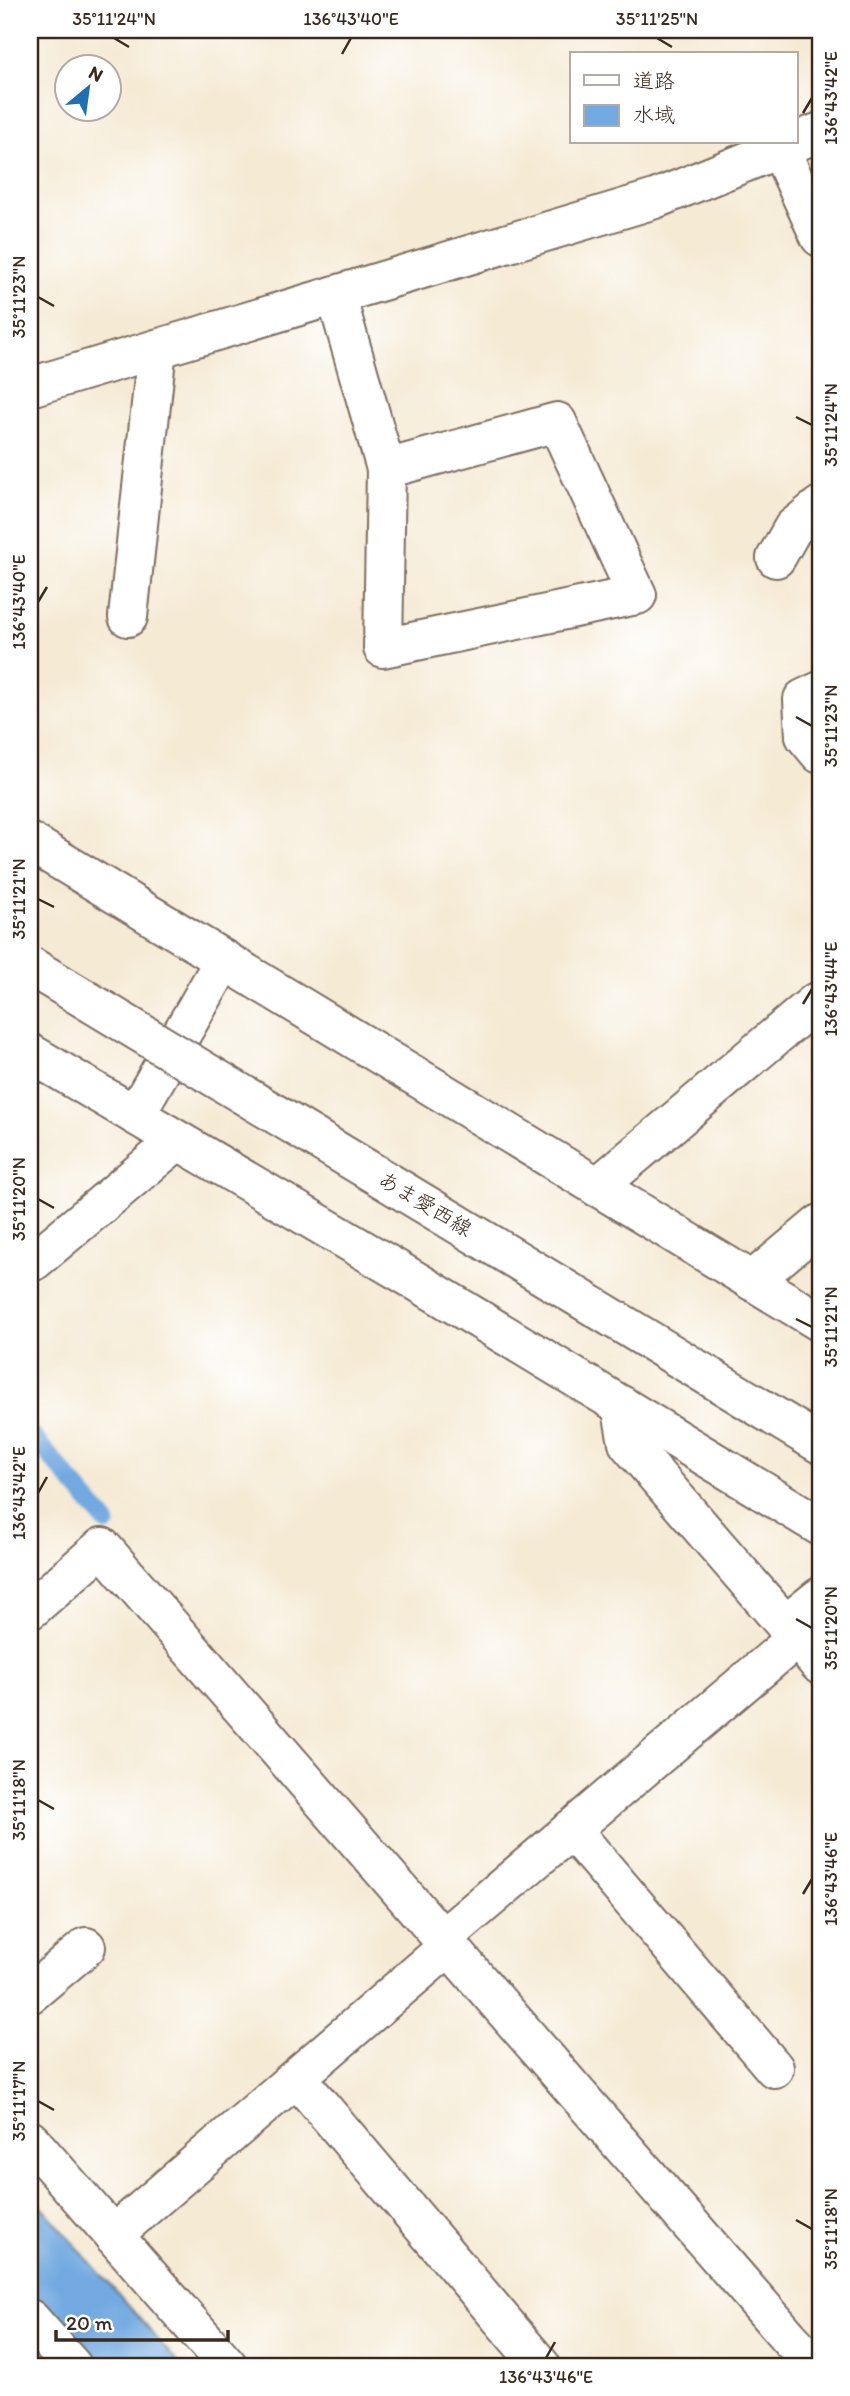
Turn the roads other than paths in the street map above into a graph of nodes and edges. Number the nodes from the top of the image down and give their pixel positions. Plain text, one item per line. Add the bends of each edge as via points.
1 (820, 132) edge
2 (798, 141) edge
3 (792, 144) edge
4 (780, 149) junction
5 (820, 237) edge
6 (336, 295) junction
7 (157, 349) junction
8 (30, 387) edge
9 (386, 469) junction
10 (820, 506) edge
11 (776, 558) dead end
12 (128, 617) dead end
13 (820, 691) edge
14 (820, 754) edge
15 (30, 842) edge
16 (224, 960) junction
17 (30, 966) edge
18 (816, 1002) dead end
19 (30, 1054) edge
20 (135, 1115) junction
21 (177, 1141) junction
22 (597, 1187) junction
23 (820, 1224) edge
24 (34, 1261) dead end
25 (752, 1281) junction
26 (820, 1322) edge
27 (621, 1405) junction
28 (820, 1444) edge
29 (820, 1526) edge
30 (820, 1597) edge
31 (30, 1610) edge
32 (801, 1642) edge
33 (571, 1829) junction
34 (445, 1942) junction
35 (86, 1947) dead end
36 (30, 1994) edge
37 (774, 2068) dead end
38 (296, 2078) junction
39 (30, 2140) edge
40 (113, 2235) junction
41 (30, 2319) edge
42 (72, 2366) edge
43 (228, 2366) edge
44 (541, 2366) edge
45 (817, 2366) edge

1 - 2 street
3 - 4 street
4 - 5 street
4 - 6 street via 654,200
6 - 7 street
6 - 9 street
7 - 8 street
7 - 12 street
9 - 9 street via 383,648 637,596 557,422
10 - 11 street via 793,528
13 - 14 street via 803,699 805,736
15 - 16 street
16 - 20 street
16 - 22 street
17 - 28 street, あま愛西線, bridge
18 - 22 street
19 - 20 street
20 - 21 street
21 - 24 street
21 - 27 street
22 - 25 street
23 - 25 street
25 - 26 street
27 - 29 street
27 - 32 street via 628,1443
30 - 32 street
31 - 34 street via 102,1547
32 - 33 street
33 - 34 street
33 - 37 street
34 - 38 street
34 - 45 street
35 - 36 street
38 - 40 street
38 - 44 street
39 - 40 street
40 - 43 street
41 - 42 street

